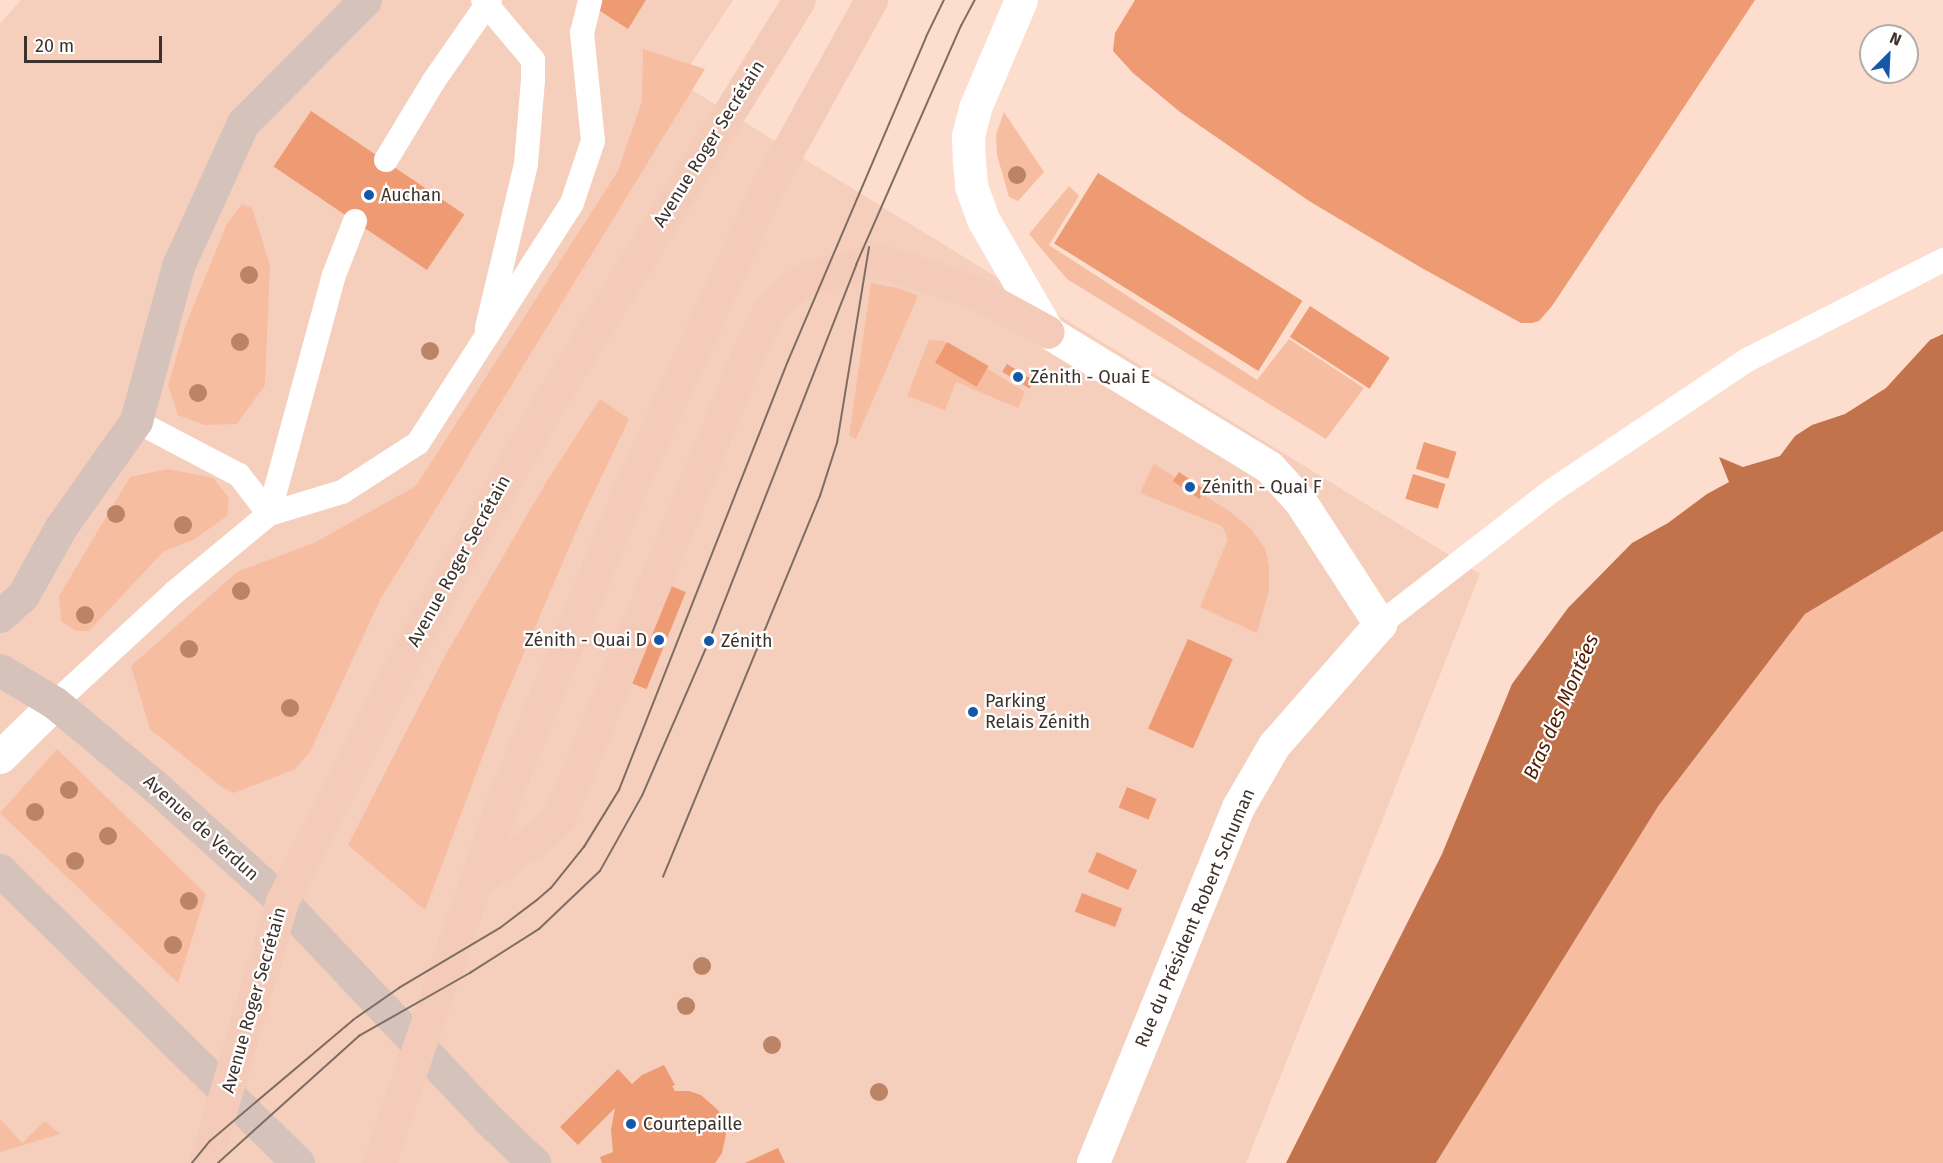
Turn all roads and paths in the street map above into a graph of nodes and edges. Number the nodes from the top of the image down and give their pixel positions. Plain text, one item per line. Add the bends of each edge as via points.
1 (365, 0) edge
2 (590, 0) edge
3 (799, 0) edge
4 (871, 0) edge
5 (1021, 0) edge
6 (487, 1) edge
7 (386, 160) dead end
8 (355, 221) dead end
9 (1943, 260) edge
10 (1048, 332) junction
11 (483, 345) junction
12 (136, 421) junction
13 (269, 514) junction
14 (0, 616) edge
15 (1380, 624) junction
16 (0, 670) edge
17 (55, 703) junction
18 (0, 757) edge
19 (0, 870) edge
20 (476, 881) junction
21 (282, 901) junction
22 (420, 1047) junction
23 (226, 1095) junction
24 (206, 1163) edge
25 (298, 1163) edge
26 (379, 1163) edge
27 (534, 1163) edge
28 (1093, 1163) edge

1 - 12 street via 243,123 178,266
2 - 11 lane via 582,33 593,141 572,203
3 - 21 main road, Avenue Roger Secrétain via 543,413 425,620
4 - 20 main road via 768,186 641,463 503,801
5 - 10 street via 975,108 968,137 971,186 984,221
6 - 7 lane
6 - 11 lane via 533,60 533,80 526,164
8 - 13 lane via 334,275
9 - 15 lane via 1747,360 1553,490
10 - 15 street via 1269,466 1300,501
10 - 20 main road via 974,291 889,263 867,262 806,279 786,292 771,308 753,342 559,818
11 - 13 lane via 418,443 342,492
12 - 13 lane via 239,475
12 - 14 street via 61,527 23,595
13 - 17 lane via 175,592
15 - 28 street, Rue du Président Robert Schuman via 1274,745 1238,807
16 - 17 street, Avenue de Verdun
17 - 18 street
17 - 21 street, Avenue de Verdun
19 - 23 street
20 - 22 main road
21 - 22 street, Avenue de Verdun
21 - 23 main road, Avenue Roger Secrétain
22 - 26 main road
22 - 27 street, Avenue de Verdun
23 - 24 main road, Avenue Roger Secrétain
23 - 25 street

